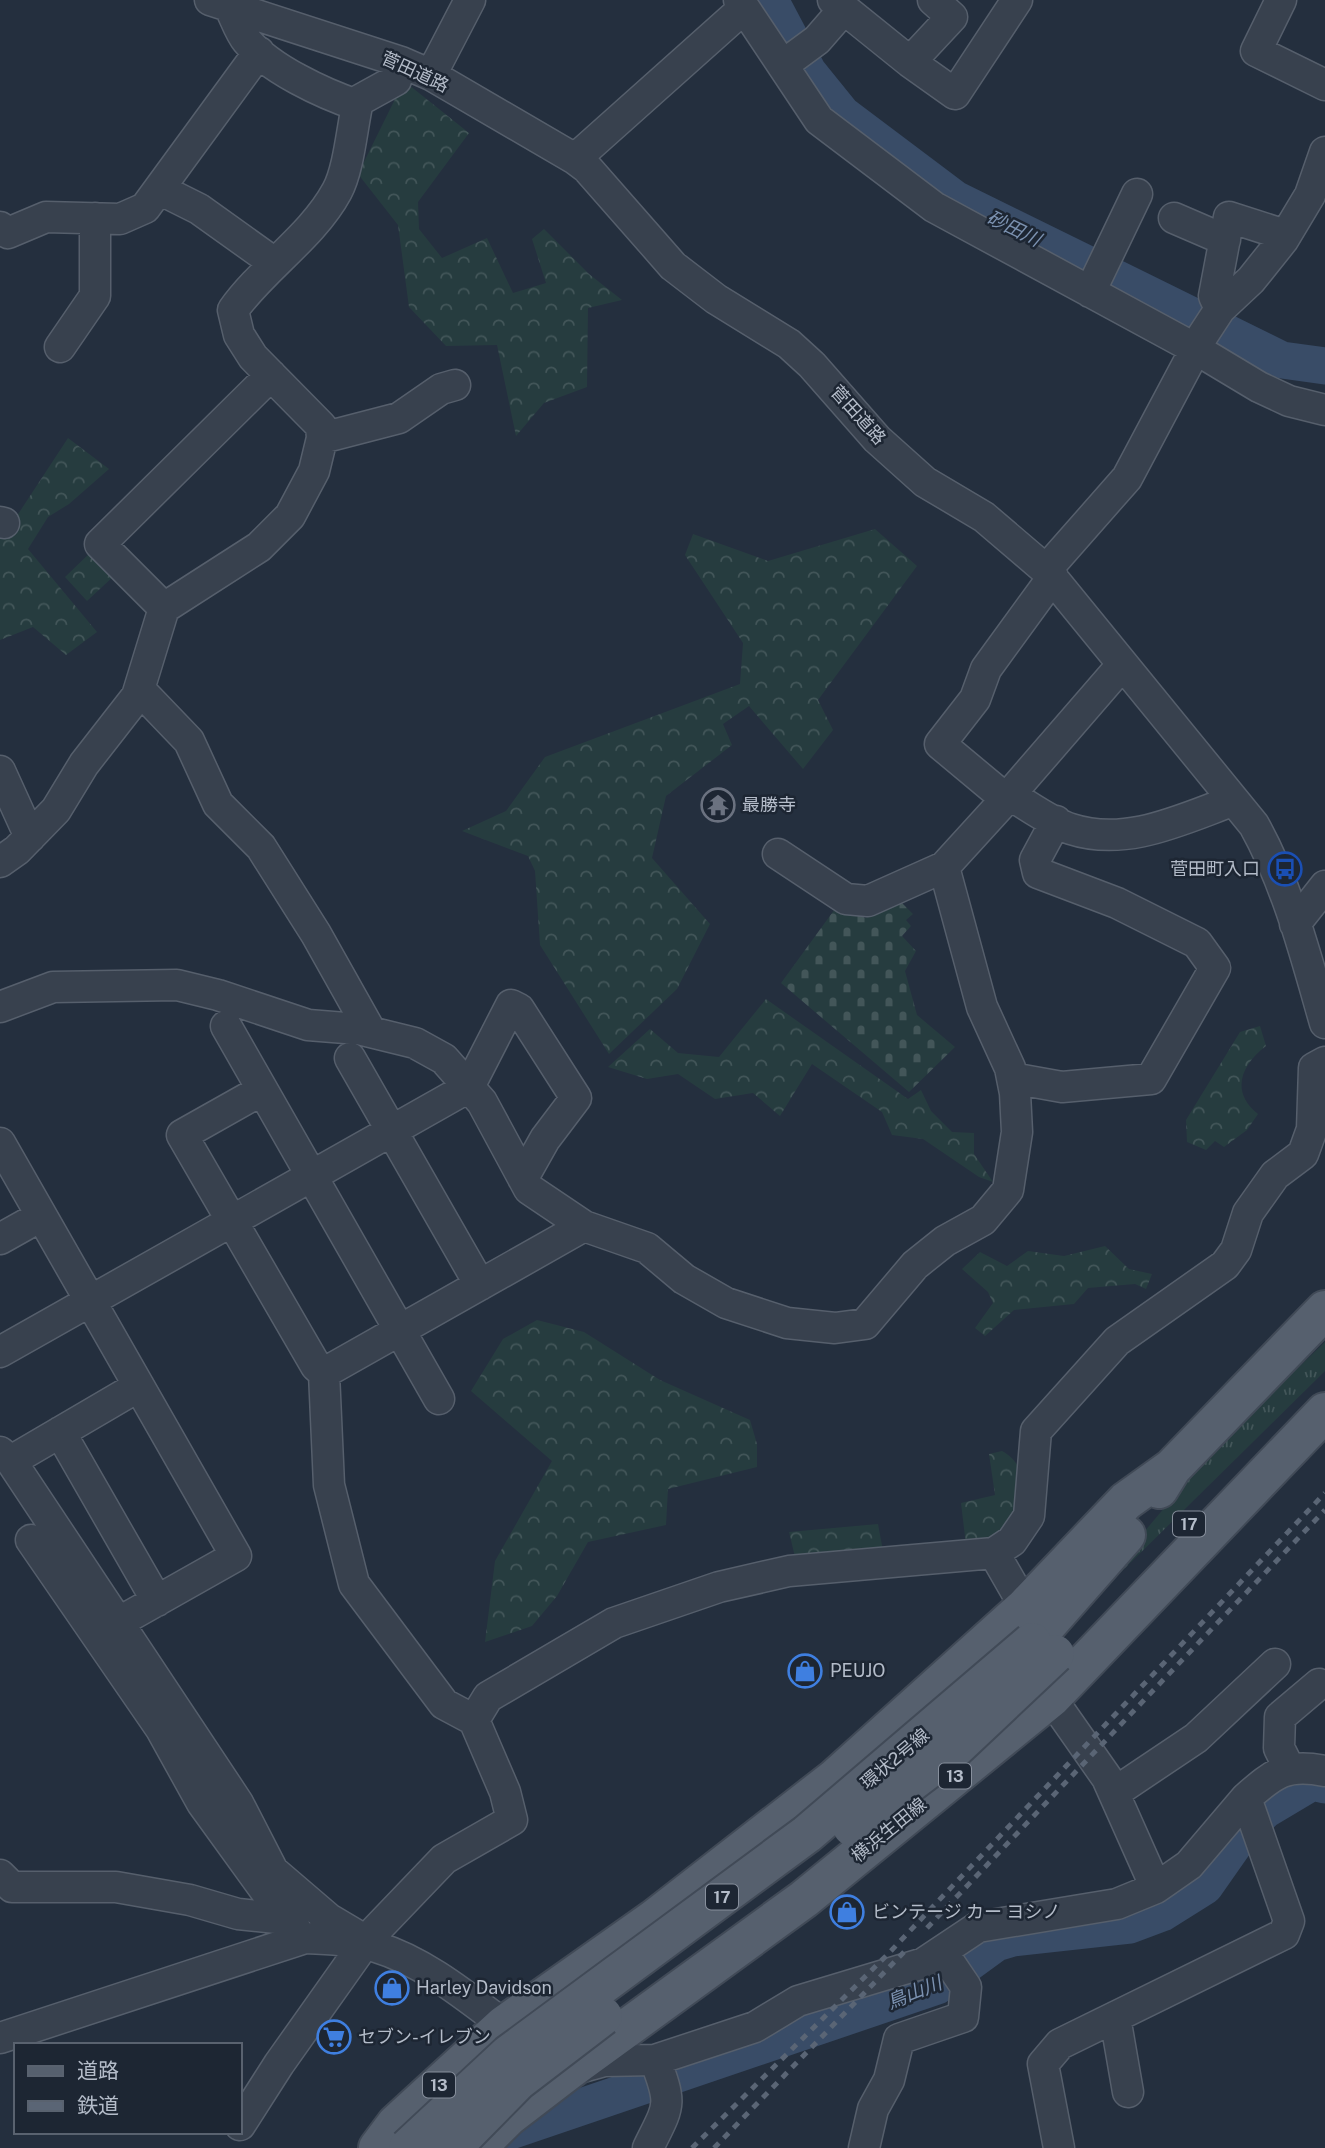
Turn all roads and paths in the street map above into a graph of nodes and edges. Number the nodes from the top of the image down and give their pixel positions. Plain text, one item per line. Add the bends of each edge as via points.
1 (470, 0) edge
2 (933, 0) edge
3 (1017, 0) edge
4 (1282, 0) edge
5 (219, 3) edge
6 (741, 4) edge
7 (839, 4) edge
8 (259, 52) junction
9 (795, 56) junction
10 (401, 62) junction
11 (910, 62) junction
12 (431, 75) junction
13 (1325, 86) edge
14 (358, 105) junction
15 (1325, 152) edge
16 (575, 159) junction
17 (159, 189) junction
18 (1137, 194) dead end
19 (95, 218) junction
20 (1174, 218) dead end
21 (0, 227) edge
22 (1285, 235) junction
23 (1225, 240) junction
24 (273, 262) junction
25 (1090, 292) junction
26 (1220, 309) junction
27 (1198, 342) junction
28 (60, 348) dead end
29 (271, 375) junction
30 (455, 385) dead end
31 (1325, 410) edge
32 (322, 438) junction
33 (1049, 573) junction
34 (164, 608) junction
35 (1122, 665) junction
36 (139, 690) junction
37 (0, 771) edge
38 (1008, 797) junction
39 (1232, 801) junction
40 (1056, 821) junction
41 (30, 836) junction
42 (778, 854) dead end
43 (0, 862) edge
44 (944, 867) junction
45 (1325, 886) edge
46 (1295, 925) junction
47 (0, 1007) edge
48 (1325, 1020) edge
49 (226, 1027) dead end
50 (371, 1032) junction
51 (350, 1058) dead end
52 (1325, 1062) edge
53 (1012, 1078) junction
54 (469, 1087) junction
55 (262, 1090) junction
56 (391, 1130) junction
57 (0, 1143) edge
58 (311, 1176) junction
59 (523, 1178) junction
60 (41, 1216) junction
61 (232, 1221) junction
62 (584, 1226) junction
63 (0, 1239) edge
64 (480, 1285) junction
65 (90, 1301) junction
66 (1325, 1310) edge
67 (400, 1330) junction
68 (0, 1352) edge
69 (324, 1373) junction
70 (139, 1386) junction
71 (1325, 1397) edge
72 (439, 1399) dead end
73 (1325, 1412) edge
74 (60, 1432) junction
75 (5, 1456) edge
76 (31, 1540) dead end
77 (994, 1553) junction
78 (157, 1601) junction
79 (119, 1622) junction
80 (1037, 1634) junction
81 (1275, 1664) dead end
82 (1319, 1684) dead end
83 (1051, 1698) junction
84 (474, 1720) junction
85 (1289, 1768) junction
86 (1325, 1771) edge
87 (1114, 1793) junction
88 (1253, 1816) junction
89 (0, 1875) edge
90 (1156, 1888) junction
91 (296, 1928) junction
92 (371, 1945) junction
93 (943, 1953) junction
94 (1115, 2017) junction
95 (504, 2025) junction
96 (0, 2038) edge
97 (655, 2060) junction
98 (568, 2071) junction
99 (1128, 2092) dead end
100 (242, 2122) edge
101 (378, 2148) edge
102 (408, 2148) edge
103 (452, 2148) edge
104 (477, 2148) edge
105 (648, 2148) edge
106 (864, 2148) edge
107 (1059, 2148) edge

1 - 12 street
2 - 11 street via 952,18
3 - 11 street via 955,94
4 - 13 street via 1256,51
5 - 8 street
5 - 10 street, 菅田道路
6 - 9 street
6 - 16 street
7 - 9 street
7 - 11 street
8 - 14 street via 328,95
8 - 17 street
9 - 25 street via 819,120 933,207
10 - 12 street, 菅田道路
10 - 14 street via 396,80
12 - 16 street, 菅田道路
14 - 24 street via 338,188 323,214
15 - 22 street via 1310,195
16 - 33 street, 菅田道路 via 673,267 789,344 877,439 925,482 984,517
17 - 19 street via 145,208 120,219
17 - 24 street via 199,209
18 - 25 street
19 - 21 street via 46,217 8,233
19 - 28 street via 95,296
20 - 23 street
22 - 23 street via 1229,217
22 - 26 street via 1251,280
23 - 26 street via 1214,296
24 - 29 street via 233,310 239,335
25 - 27 street
26 - 27 street
27 - 31 street via 1259,387
27 - 33 street via 1127,478
29 - 32 street via 321,426
29 - 34 street via 100,544
30 - 32 street via 441,389 399,418
32 - 34 street via 314,471 290,516 259,547
33 - 35 street, 菅田道路
33 - 38 street via 986,669 975,699 940,744
34 - 36 street
35 - 38 street
35 - 39 street, 菅田道路
36 - 41 street via 56,810
36 - 50 street via 189,741 218,804 261,847
37 - 41 street
38 - 40 street
38 - 44 street
39 - 40 street via 1140,834 1101,834 1070,829
39 - 46 street, 菅田道路 via 1254,825 1268,850
40 - 53 street via 1035,860 1038,873 1118,903 1197,943 1215,968 1151,1079 1062,1087
41 - 43 street
42 - 44 street via 846,899 867,901
44 - 53 street via 982,1007
45 - 46 street
46 - 48 street, 菅田道路
47 - 50 street via 53,987 177,985 308,1025
49 - 55 street
50 - 54 street via 415,1043 444,1059
51 - 56 street
52 - 77 street via 1314,1068 1312,1129 1303,1154 1275,1175 1248,1213 1236,1250 1225,1265 1118,1341 1036,1431 1029,1516 1012,1541
53 - 62 street via 1017,1132 1008,1190 983,1220 915,1265 865,1324 835,1328 788,1322 726,1303 684,1279 647,1248
54 - 56 street
54 - 59 street via 482,1102
54 - 59 street via 511,1005 519,1009 576,1098
55 - 58 street
55 - 61 street via 183,1135
56 - 58 street
56 - 64 street
57 - 60 street
58 - 61 street
58 - 67 street
59 - 62 street via 529,1189
60 - 63 street
60 - 65 street
61 - 65 street
61 - 69 street
62 - 64 street
64 - 67 street
65 - 68 street
65 - 70 street
66 - 80 main road, 環状2号線 / 17 via 1172,1468 1139,1519
67 - 69 street
67 - 72 street
69 - 84 street via 329,1485 354,1584 444,1704
70 - 74 street
70 - 78 street via 236,1556
71 - 80 main road, 環状2号線 / 17
73 - 83 main road, 横浜生田線 / 13
74 - 75 street
74 - 78 street
75 - 79 street
76 - 91 street via 161,1730 202,1803
77 - 80 street
77 - 84 street via 789,1571 719,1587 614,1623 488,1697
78 - 79 street
79 - 92 street via 238,1803 274,1871 329,1919
80 - 95 main road, 13
80 - 102 main road, 環状2号線 / 17, bridge via 807,1833 509,2054
80 - 103 main road, 環状2号線 / 17, bridge via 951,1752 518,2081
81 - 87 street via 1196,1738
82 - 85 street via 1280,1717 1279,1748
83 - 87 street
83 - 98 main road, 横浜生田線 / 13 via 804,1899
84 - 92 street via 513,1820 444,1859 375,1931
85 - 86 street
85 - 88 street via 1266,1780
87 - 90 street
88 - 90 street
88 - 94 street via 1289,1921 1284,1934
89 - 91 street via 12,1887 116,1887 190,1900
90 - 93 street via 1118,1904 978,1927
91 - 92 street
91 - 96 street
92 - 95 street via 433,1975
92 - 100 street via 279,2064
93 - 97 street via 903,1972 798,2001 755,2027
93 - 106 street via 966,1987 963,2017 899,2039
94 - 99 street
94 - 107 street via 1060,2044 1043,2064
95 - 98 street
95 - 101 main road, 13 via 396,2124
97 - 98 street via 604,2061
97 - 105 street via 668,2107
98 - 104 main road, 横浜生田線 / 13 via 508,2117

